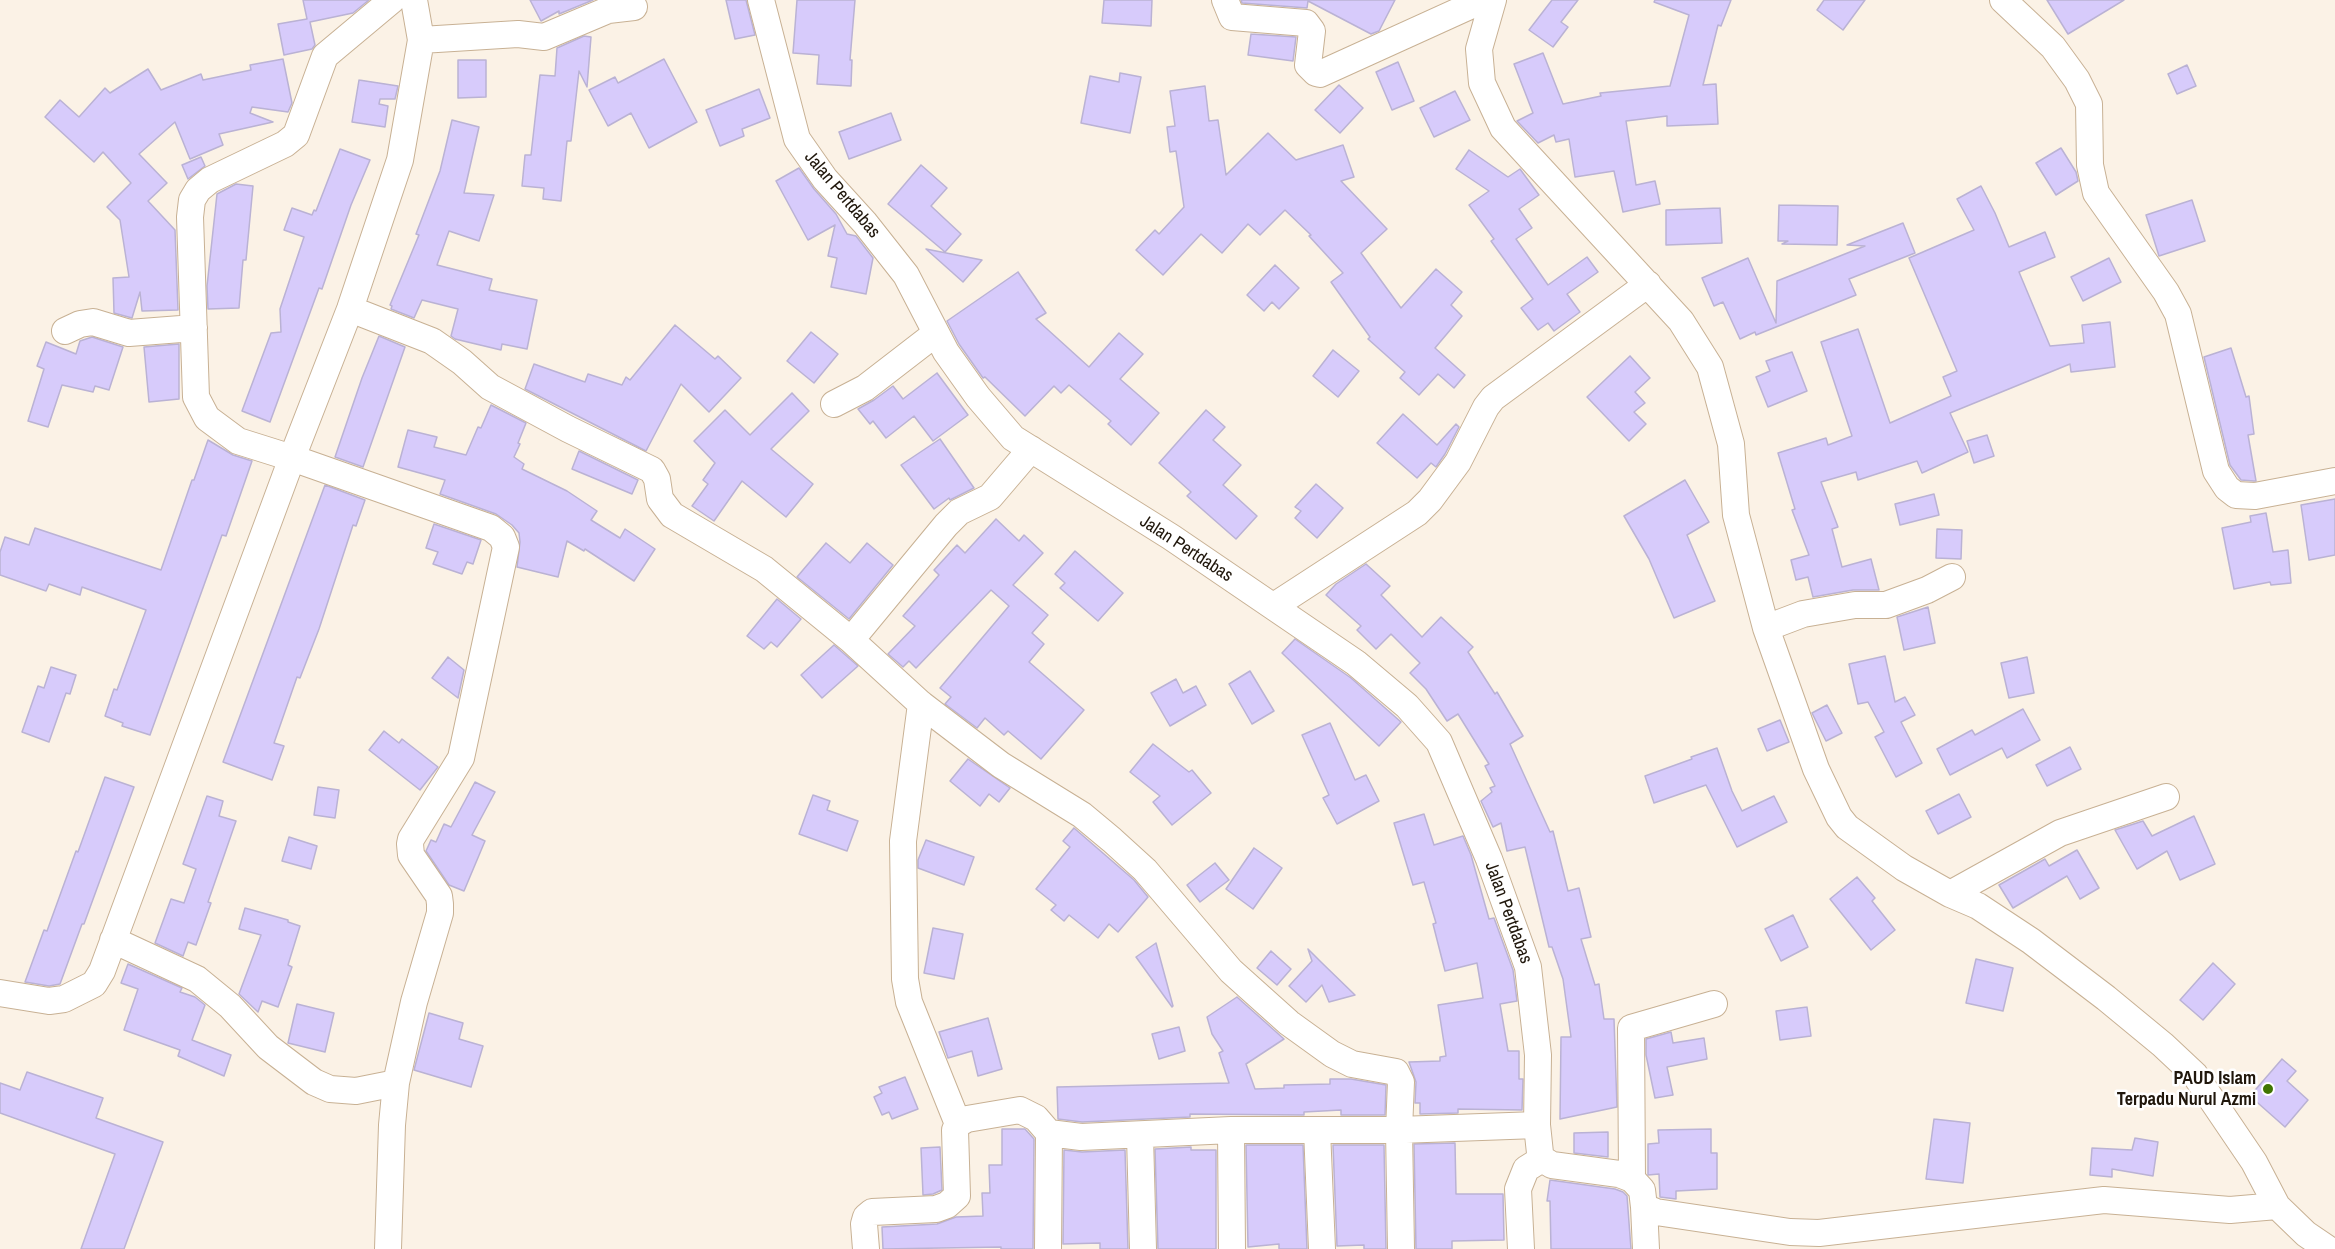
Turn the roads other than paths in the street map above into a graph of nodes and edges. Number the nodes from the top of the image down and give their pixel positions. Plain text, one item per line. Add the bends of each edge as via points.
1 (392, 0) edge
2 (414, 0) edge
3 (761, 0) edge
4 (1225, 0) edge
5 (1483, 0) edge
6 (1493, 0) edge
7 (2003, 0) edge
8 (634, 7) dead end
9 (421, 40) junction
10 (1648, 284) junction
11 (350, 309) junction
12 (194, 328) junction
13 (65, 332) dead end
14 (935, 334) junction
15 (834, 404) dead end
16 (1031, 449) junction
17 (292, 458) junction
18 (2335, 481) edge
19 (1952, 577) dead end
20 (1274, 606) junction
21 (1766, 628) junction
22 (851, 640) junction
23 (921, 704) junction
24 (2166, 797) dead end
25 (1950, 894) junction
26 (113, 940) junction
27 (0, 993) edge
28 (1714, 1004) dead end
29 (396, 1083) junction
30 (958, 1124) junction
31 (1537, 1125) junction
32 (1232, 1130) junction
33 (1317, 1130) junction
34 (1399, 1130) junction
35 (1049, 1132) junction
36 (1140, 1136) junction
37 (1542, 1159) junction
38 (1632, 1179) junction
39 (2277, 1206) junction
40 (1644, 1207) junction
41 (388, 1249) edge
42 (866, 1249) edge
43 (1048, 1249) edge
44 (1143, 1249) edge
45 (1232, 1249) edge
46 (1322, 1249) edge
47 (1401, 1249) edge
48 (1521, 1249) edge
49 (1646, 1249) edge
50 (2328, 1249) edge

1 - 12 street via 325,56 291,140 210,180 198,190 190,217
2 - 9 street
3 - 14 street, Jalan Pertdabas via 796,139 906,275
4 - 5 street via 1232,17 1306,22 1312,31 1308,65 1320,74
6 - 10 street via 1479,49 1482,83 1503,128
7 - 18 street via 2053,46 2089,104 2090,165 2096,193 2178,314 2216,471 2227,488 2236,495 2255,496
8 - 9 street via 608,10 544,37 518,34
9 - 11 street via 400,160
10 - 20 street via 1493,398 1458,462 1417,513
10 - 21 street via 1681,321 1710,367 1731,444 1736,515
11 - 17 street
11 - 22 street via 432,341 490,387 652,470 660,499 672,515 764,569
12 - 13 street via 129,333 93,322
12 - 17 street via 196,397 207,418 238,441
14 - 15 street via 865,388
14 - 16 street, Jalan Pertdabas via 978,397 1013,438
16 - 20 street, Jalan Pertdabas
16 - 22 street via 990,497 959,512 946,525
17 - 26 street
17 - 29 street via 491,528 502,537 506,547 461,758 410,844 411,855 439,896 440,913
19 - 21 street via 1886,605 1855,605 1803,614
20 - 31 street, Jalan Pertdabas via 1356,663 1407,706 1438,742 1489,859 1528,967 1538,1055
21 - 25 street via 1816,769 1839,817 1904,868
22 - 23 street
23 - 30 street via 903,841 905,980 909,1002
23 - 34 street via 1001,765 1082,814 1112,840 1145,870 1231,971 1289,1023 1352,1064 1396,1072 1401,1082
24 - 25 street via 2060,833
25 - 39 street via 1978,906 2031,941 2106,998 2195,1075 2254,1162
26 - 27 street via 102,971 94,984 81,992 49,1001
26 - 29 street via 197,979 230,1006 268,1047 314,1082 330,1089 356,1091
28 - 38 street via 1631,1028
29 - 41 street
30 - 35 street via 1020,1110 1036,1118
30 - 42 street via 957,1196 936,1209 872,1212 864,1224
31 - 34 street
31 - 37 street, Jalan Pertdabas
32 - 33 street
32 - 36 street
32 - 45 street
33 - 34 street
33 - 46 street
34 - 47 street
35 - 36 street via 1081,1137
35 - 43 street
36 - 44 street
37 - 38 street via 1552,1165
37 - 48 street via 1526,1168 1518,1189
38 - 40 street via 1642,1190
39 - 40 street via 2230,1210 2104,1200 1819,1233 1790,1232
39 - 50 street
40 - 49 street

